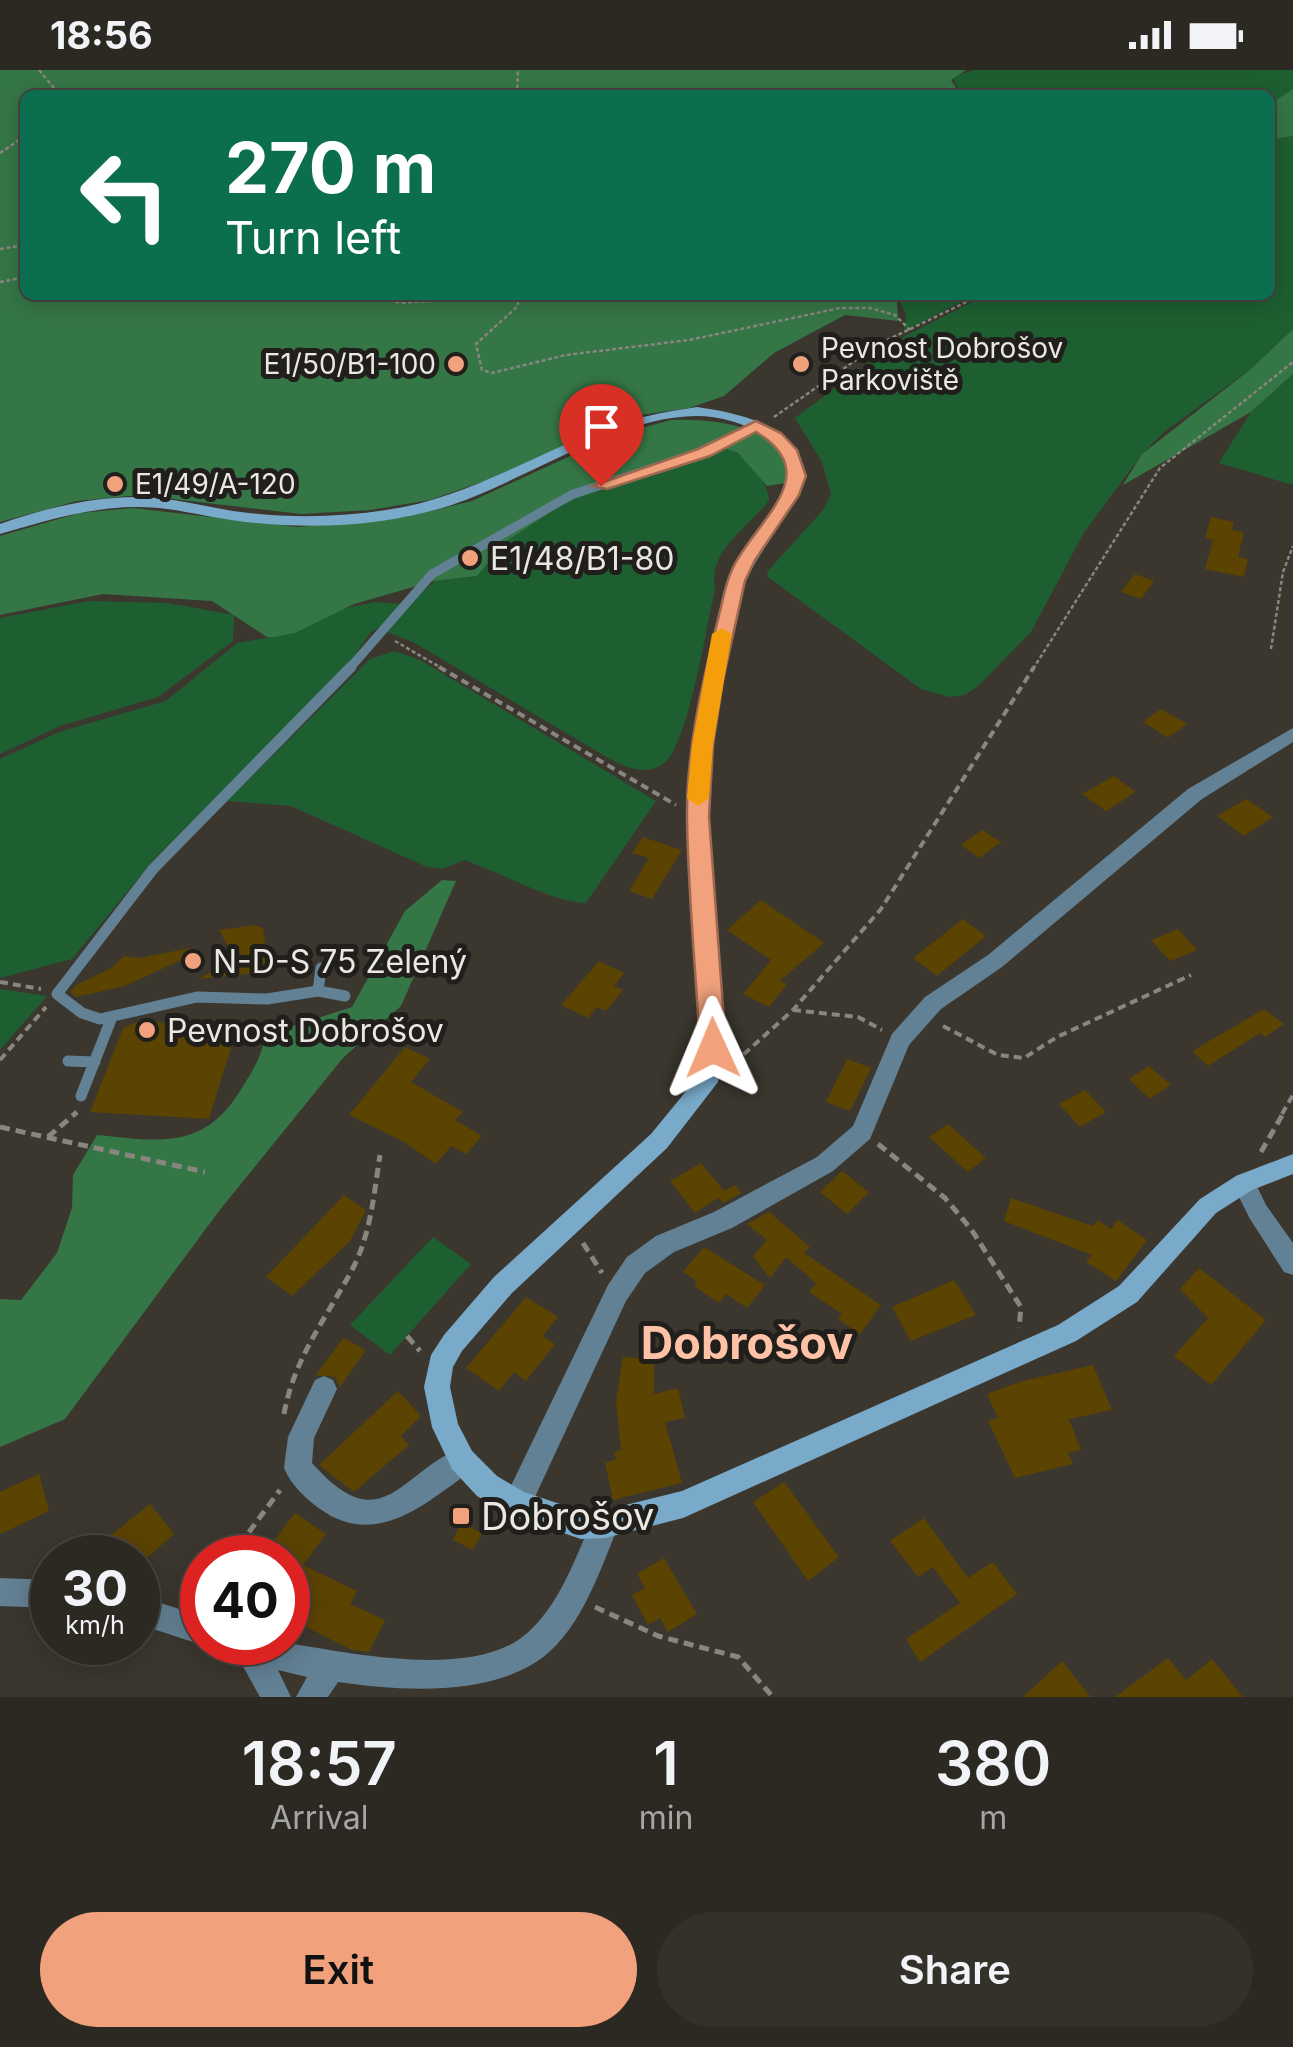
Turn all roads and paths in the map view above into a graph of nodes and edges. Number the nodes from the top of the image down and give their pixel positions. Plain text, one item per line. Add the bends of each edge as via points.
1 (39, 70) edge
2 (56, 90) edge
3 (395, 300) edge
4 (468, 300) edge
5 (507, 300) edge
6 (971, 300) edge
7 (910, 330) junction
8 (1293, 362) edge
9 (756, 426) junction
10 (0, 529) edge
11 (1293, 546) edge
12 (381, 636) junction
13 (1271, 649) dead end
14 (1293, 734) edge
15 (698, 816) junction
16 (321, 968) dead end
17 (1191, 975) dead end
18 (0, 982) edge
19 (318, 992) junction
20 (57, 994) junction
21 (345, 996) dead end
22 (792, 1010) junction
23 (920, 1016) junction
24 (112, 1018) junction
25 (900, 1040) junction
26 (0, 1060) edge
27 (68, 1061) dead end
28 (94, 1062) junction
29 (706, 1082) junction
30 (1293, 1095) edge
31 (81, 1096) joint
32 (0, 1127) edge
33 (862, 1132) junction
34 (48, 1137) junction
35 (380, 1155) dead end
36 (1293, 1164) edge
37 (205, 1172) dead end
38 (1244, 1182) junction
39 (578, 1215) junction
40 (1293, 1264) edge
41 (616, 1293) junction
42 (1019, 1354) junction
43 (324, 1388) dead end
44 (284, 1426) dead end
45 (462, 1460) junction
46 (298, 1468) junction
47 (517, 1504) junction
48 (604, 1524) junction
49 (247, 1535) edge
50 (0, 1592) edge
51 (30, 1593) edge
52 (572, 1594) junction
53 (310, 1663) edge
54 (255, 1665) edge
55 (330, 1668) junction
56 (276, 1697) edge
57 (311, 1697) edge
58 (774, 1697) edge

1 - 2 path
3 - 4 path
5 - 7 path via 518,306 476,344 482,370 492,373 828,308 882,312
6 - 7 path
7 - 9 path
8 - 22 path via 1160,468 880,909
9 - 10 street via 709,414 652,417 466,496 372,516 270,519 136,502 78,506
9 - 12 lane via 704,452 573,494 512,526 432,574
9 - 15 street via 792,454 798,476 746,560 730,601 703,745
11 - 13 path
12 - 15 path
12 - 20 lane via 153,868
14 - 23 street via 1195,794
15 - 29 street via 714,1028
16 - 19 lane
17 - 23 path via 1024,1058 998,1055
18 - 20 path
19 - 21 lane
19 - 24 lane via 197,997
20 - 24 lane via 82,1014
20 - 26 path
22 - 25 path via 858,1016
22 - 29 path via 752,1051
23 - 25 street
24 - 28 lane
25 - 33 street
27 - 28 lane
28 - 31 lane
29 - 39 street via 659,1141
30 - 38 path
31 - 34 path via 74,1118
32 - 34 path
33 - 41 street via 825,1164 665,1244 636,1265
33 - 42 path via 945,1198 972,1230 1021,1306
34 - 37 path
35 - 44 path via 366,1237 303,1354
36 - 38 street
38 - 40 street
38 - 42 street via 1208,1206 1128,1294
39 - 41 path via 582,1242
39 - 45 street via 473,1316 440,1364 439,1406
41 - 47 street
42 - 48 street via 682,1504
43 - 46 street via 301,1437
45 - 46 street via 396,1509 377,1515 335,1504
45 - 47 street
46 - 49 path
47 - 48 street via 580,1525
48 - 52 street
50 - 51 street
52 - 55 street via 531,1650 503,1666 388,1673
52 - 58 path via 627,1625 738,1657
53 - 55 street
54 - 56 street
55 - 57 street

